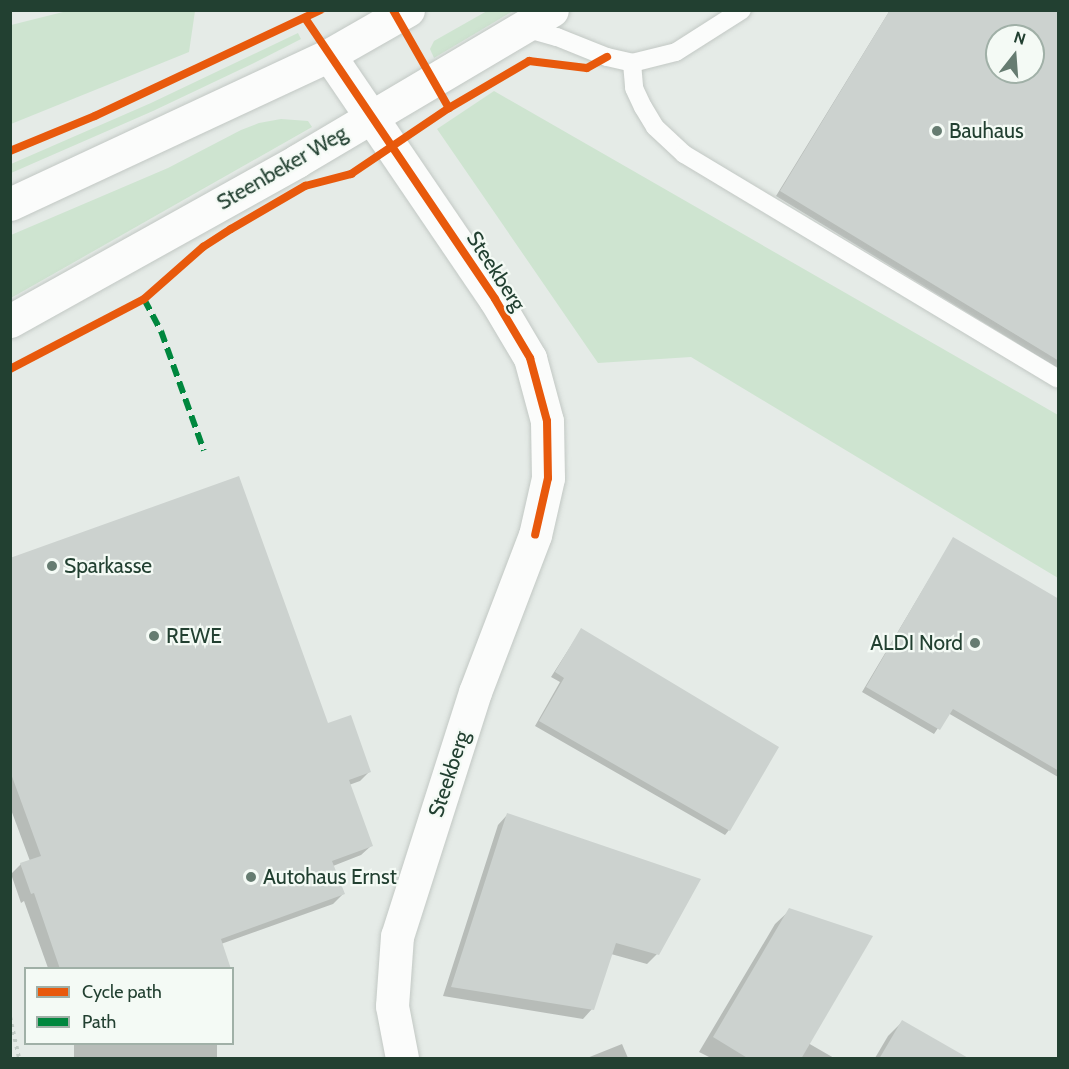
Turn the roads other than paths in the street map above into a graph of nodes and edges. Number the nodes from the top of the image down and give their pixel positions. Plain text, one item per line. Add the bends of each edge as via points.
1 (408, 10) edge
2 (552, 10) edge
3 (742, 10) edge
4 (525, 28) junction
5 (329, 55) junction
6 (632, 63) junction
7 (370, 117) junction
8 (10, 204) edge
9 (10, 321) edge
10 (1059, 379) edge
11 (402, 1059) edge

1 - 5 main road
2 - 4 main road, Steenbeker Weg
3 - 6 lane via 676,52
4 - 6 lane
4 - 7 main road, Steenbeker Weg
5 - 7 main road, Steekberg
5 - 8 main road
6 - 10 lane via 634,88 643,107 655,127 684,154
7 - 9 main road, Steenbeker Weg
7 - 11 main road, Steekberg via 495,299 530,358 547,421 548,478 535,535 475,692 397,936 392,1006

